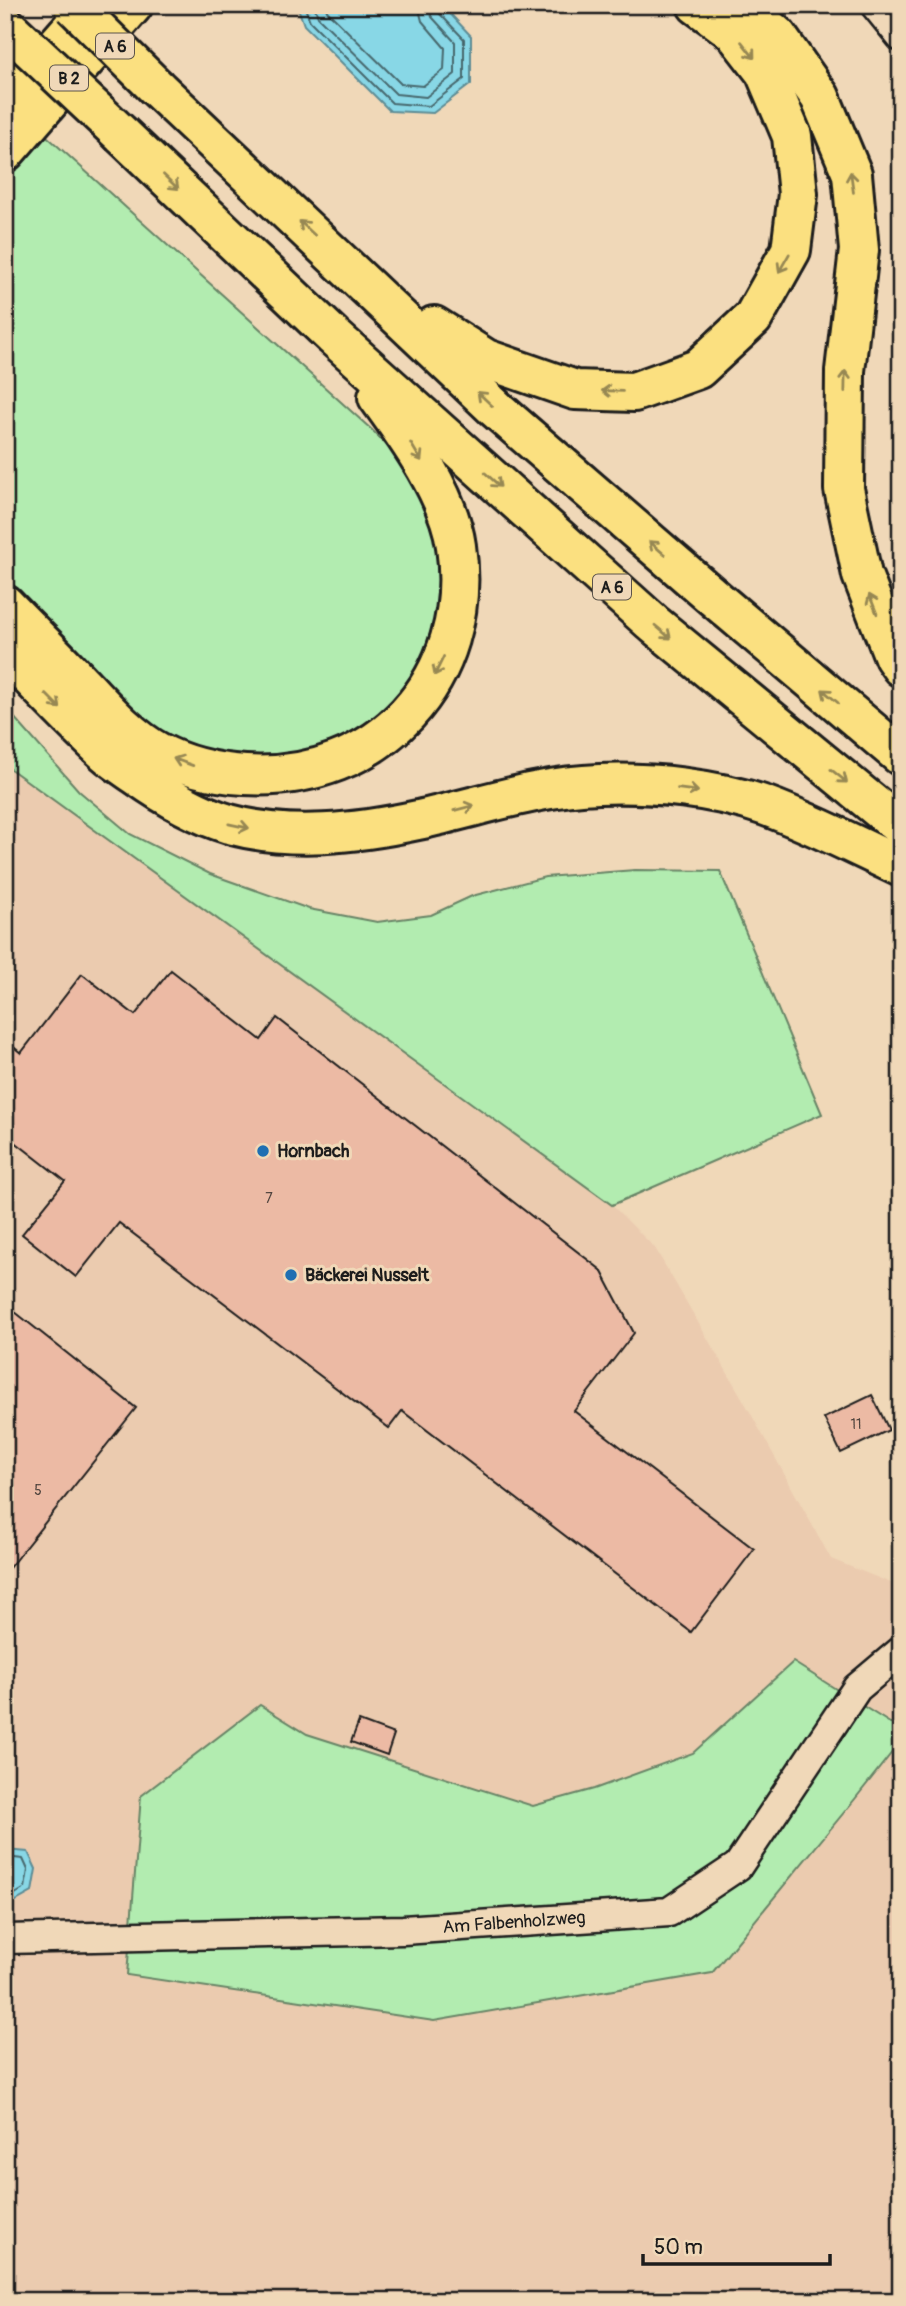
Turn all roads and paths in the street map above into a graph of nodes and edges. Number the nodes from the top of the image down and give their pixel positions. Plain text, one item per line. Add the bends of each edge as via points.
1 (73, 5) edge
2 (92, 5) edge
3 (133, 5) edge
4 (697, 5) edge
5 (742, 5) edge
6 (875, 5) edge
7 (5, 25) edge
8 (901, 37) edge
9 (5, 104) edge
10 (5, 152) edge
11 (356, 275) junction
12 (333, 336) junction
13 (5, 605) edge
14 (5, 652) edge
15 (901, 667) edge
16 (901, 755) edge
17 (901, 827) edge
18 (901, 867) edge
19 (901, 1651) edge
20 (5, 1939) edge

11 -> 1 main road, A 6, bridge
2 - 9 main road, B 2
3 - 10 main road, B 2
4 -> 11 main road via 734,32 765,72 792,136 798,194 791,250 753,318 698,369 634,392 575,390 485,359
15 -> 5 main road via 862,575 844,489 845,371 859,250 852,174 820,97 777,36
6 - 8 street
7 -> 12 main road, A 6, bridge
16 -> 11 main road, A 6 via 496,409
12 -> 13 main road via 415,450 441,498 456,544 460,595 452,639 411,712 384,737 346,758 304,772 228,774 186,764 133,735
12 -> 17 main road, A 6 via 655,625
14 -> 18 main road via 108,755 178,802 228,824 269,832 362,830 548,788 647,785 724,794 765,806
19 - 20 street, Am Falbenholzweg via 857,1688 738,1866 669,1912 403,1930

